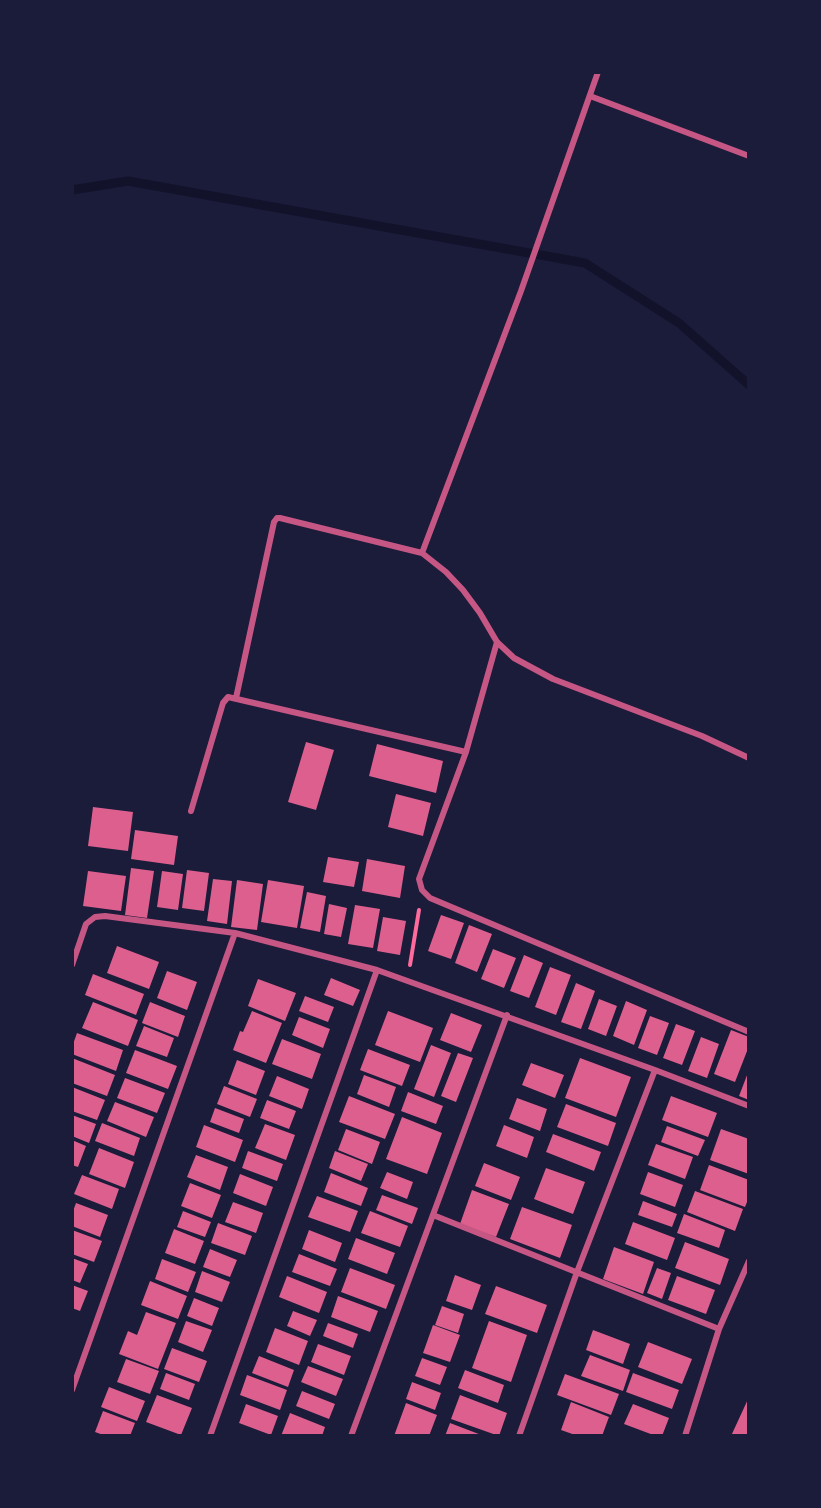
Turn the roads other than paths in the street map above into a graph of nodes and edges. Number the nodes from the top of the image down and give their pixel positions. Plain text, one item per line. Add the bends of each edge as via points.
1 (598, 72) edge
2 (590, 96) junction
3 (749, 156) edge
4 (422, 553) junction
5 (496, 642) junction
6 (236, 698) junction
7 (466, 752) junction
8 (749, 758) edge
9 (191, 811) dead end
10 (236, 933) junction
11 (72, 965) edge
12 (377, 970) junction
13 (507, 1015) junction
14 (749, 1032) edge
15 (655, 1070) junction
16 (749, 1106) edge
17 (433, 1215) junction
18 (749, 1261) edge
19 (577, 1272) junction
20 (718, 1329) junction
21 (72, 1390) edge
22 (210, 1436) edge
23 (351, 1436) edge
24 (519, 1436) edge
25 (685, 1436) edge

1 - 2 street
2 - 3 street
2 - 4 street
4 - 5 street via 463,590
4 - 6 street via 277,518
5 - 7 street
5 - 8 street via 532,670
6 - 7 street
6 - 9 street via 228,697 223,703
7 - 14 street via 419,879 430,898
10 - 11 street via 105,915 86,924
10 - 12 street
10 - 21 street
12 - 13 street
12 - 22 street
13 - 15 street
13 - 17 street
15 - 16 street
15 - 19 street
17 - 19 street
17 - 23 street
18 - 20 street
19 - 20 street
19 - 24 street
20 - 25 street

